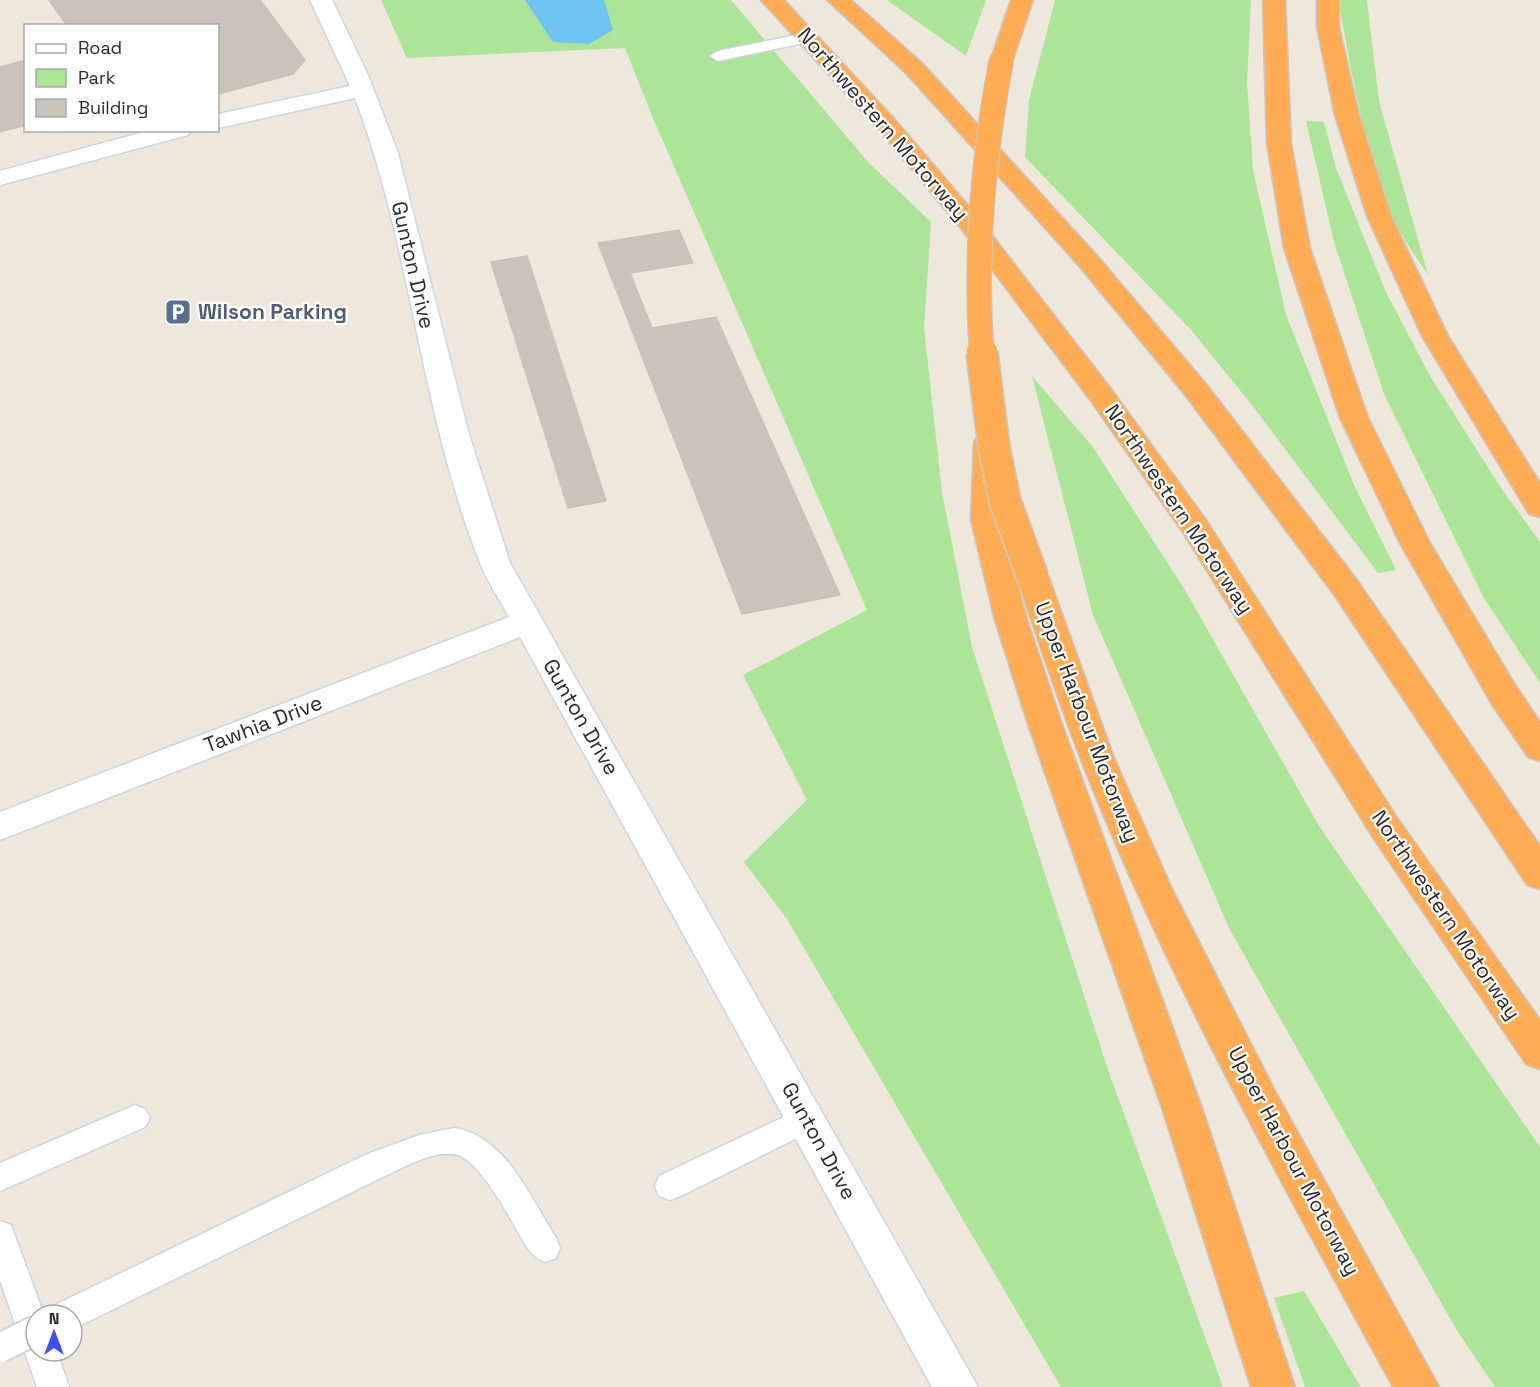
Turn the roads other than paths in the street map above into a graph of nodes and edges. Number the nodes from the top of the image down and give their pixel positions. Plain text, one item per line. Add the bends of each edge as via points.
1 (321, 0) edge
2 (772, 0) edge
3 (837, 0) edge
4 (1022, 0) edge
5 (1274, 0) edge
6 (1328, 0) edge
7 (807, 38) junction
8 (718, 56) dead end
9 (362, 90) junction
10 (219, 121) edge
11 (172, 132) edge
12 (0, 178) edge
13 (1540, 507) edge
14 (1017, 578) junction
15 (527, 622) junction
16 (1540, 748) edge
17 (0, 826) edge
18 (1540, 875) edge
19 (1540, 1053) edge
20 (135, 1118) dead end
21 (807, 1119) junction
22 (0, 1177) edge
23 (670, 1186) dead end
24 (0, 1235) edge
25 (545, 1248) dead end
26 (24, 1304) edge
27 (84, 1307) edge
28 (24, 1336) edge
29 (0, 1348) edge
30 (45, 1363) edge
31 (53, 1387) edge
32 (956, 1387) edge
33 (1273, 1387) edge
34 (1417, 1387) edge

1 - 9 street, Gunton Drive
2 - 7 highway, Northwestern Motorway
3 - 18 highway via 914,68 1090,262 1196,390 1346,588
4 - 14 highway, bridge via 1001,62 989,124 980,227 988,407 986,520
5 - 16 highway via 1279,143 1297,248 1354,418 1415,543 1505,697
6 - 13 highway via 1329,27 1347,115 1379,216 1435,336
7 - 8 lane
7 - 19 highway, Northwestern Motorway via 969,222 1101,395 1195,527 1386,829
9 - 10 street
9 - 15 street, Gunton Drive via 401,206 451,431 495,563
11 - 12 street
14 - 33 highway via 1045,723 1183,1111
14 - 34 highway, Upper Harbour Motorway via 1172,928 1269,1120
15 - 17 street, Tawhia Drive
15 - 21 street, Gunton Drive
20 - 22 lane
21 - 23 lane
21 - 32 street, Gunton Drive
24 - 26 lane
25 - 27 lane via 482,1153 463,1142 422,1145
28 - 29 lane, bridge
30 - 31 lane

